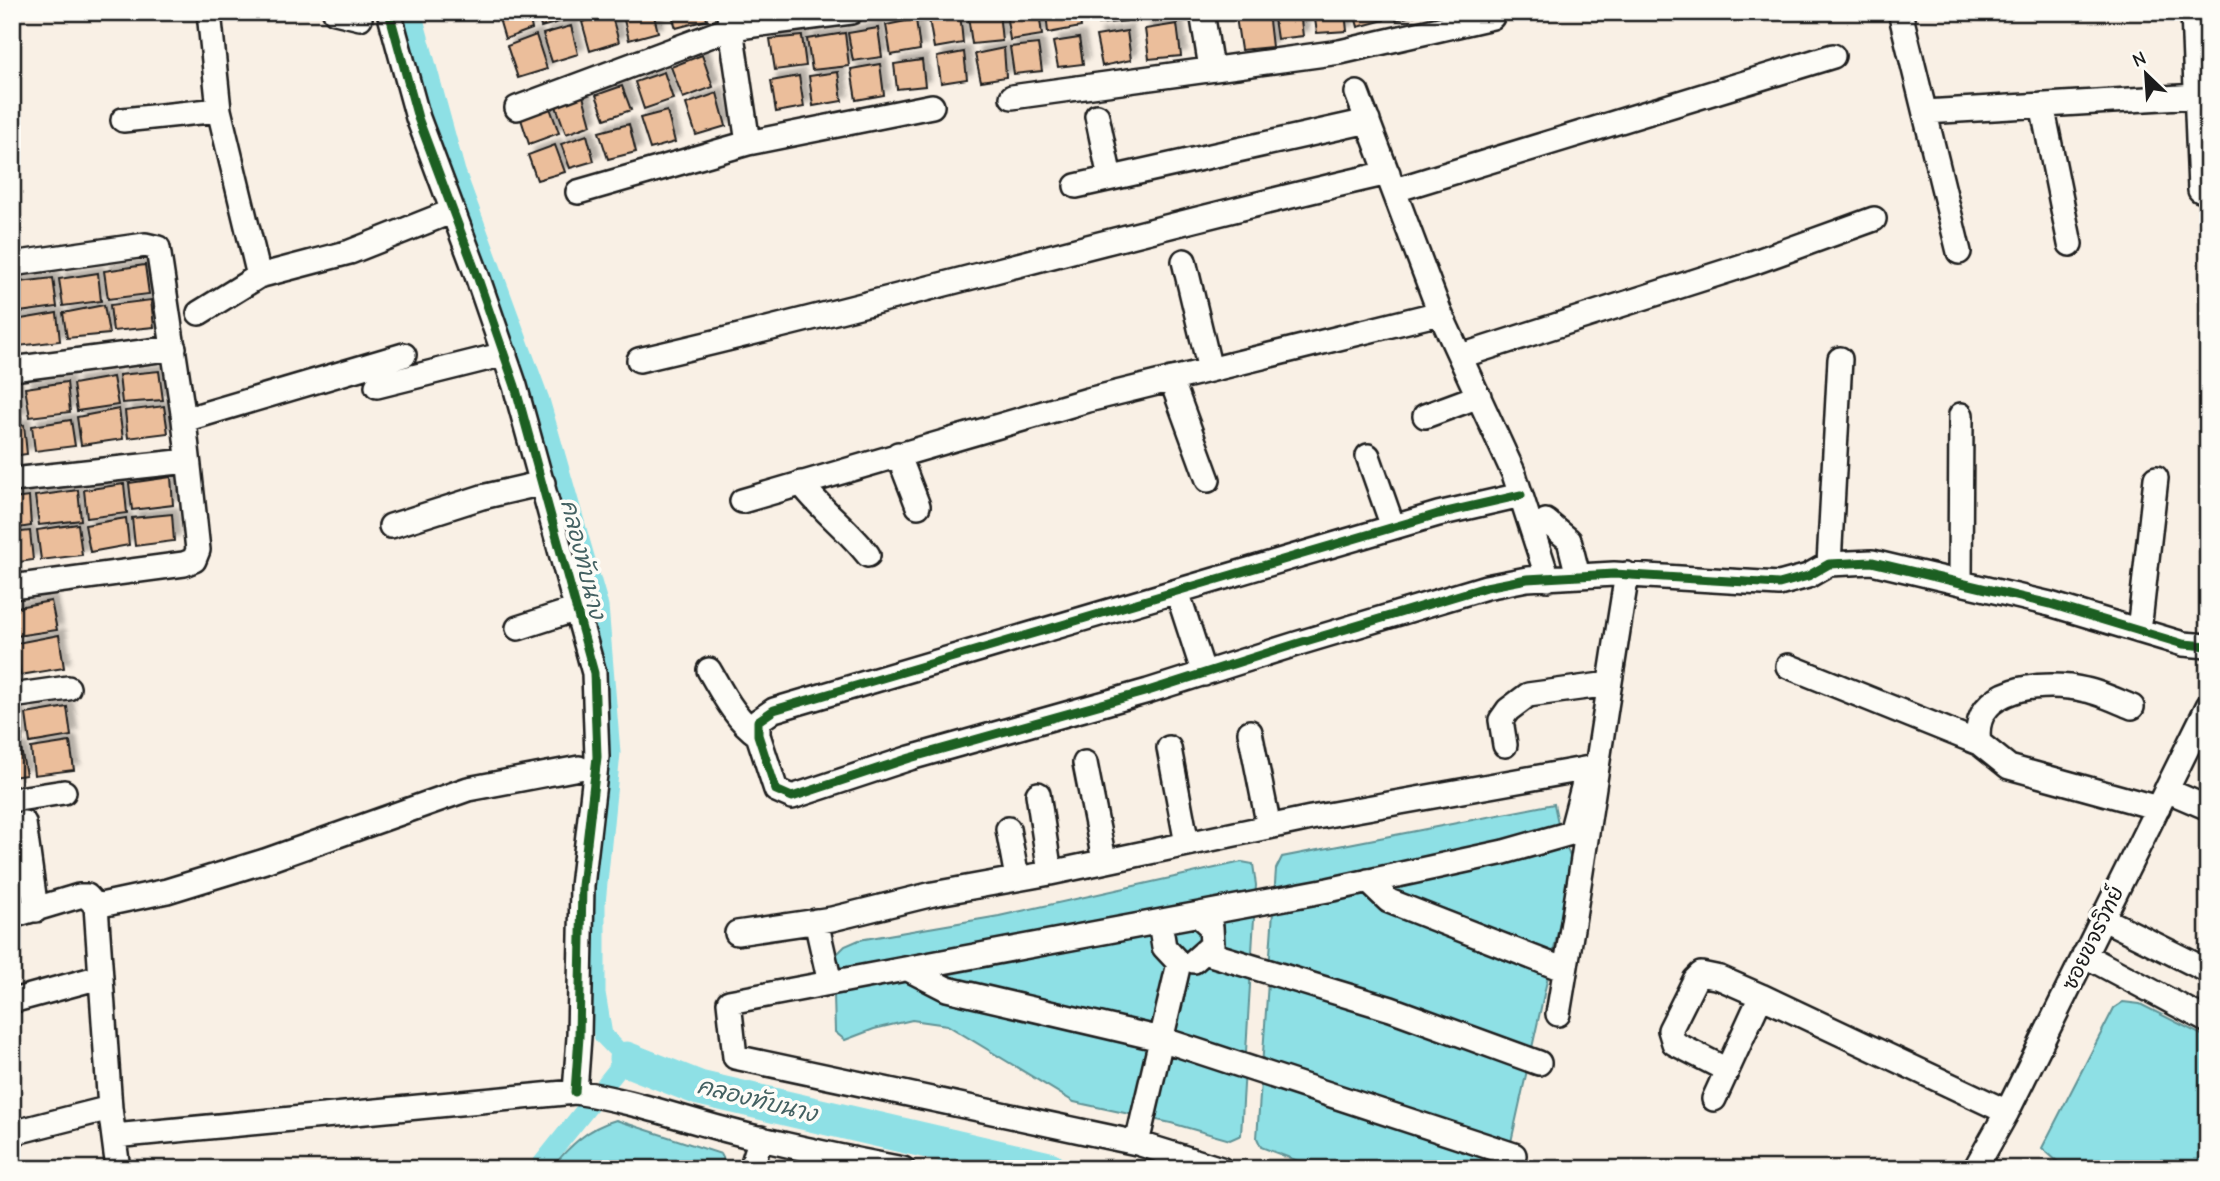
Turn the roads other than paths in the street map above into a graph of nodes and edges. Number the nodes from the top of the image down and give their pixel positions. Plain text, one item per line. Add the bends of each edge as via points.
1 (209, 12) edge
2 (335, 12) edge
3 (389, 12) edge
4 (851, 12) edge
5 (1202, 12) edge
6 (1900, 12) edge
7 (2193, 12) edge
8 (1492, 17) dead end
9 (360, 18) dead end
10 (729, 20) edge
11 (1833, 56) dead end
12 (1211, 68) junction
13 (1357, 93) dead end
14 (2197, 96) junction
15 (1012, 97) dead end
16 (2042, 105) junction
17 (932, 106) dead end
18 (517, 108) dead end
19 (219, 110) junction
20 (1926, 112) junction
21 (1097, 116) dead end
22 (122, 120) dead end
23 (1368, 121) junction
24 (748, 143) junction
25 (1110, 178) junction
26 (1392, 182) junction
27 (1076, 186) dead end
28 (2200, 190) dead end
29 (578, 192) dead end
30 (453, 211) junction
31 (1874, 219) dead end
32 (2070, 244) dead end
33 (1959, 252) dead end
34 (1184, 261) dead end
35 (12, 264) edge
36 (259, 276) junction
37 (199, 313) dead end
38 (1440, 313) junction
39 (174, 348) junction
40 (505, 354) junction
41 (404, 355) dead end
42 (1461, 356) junction
43 (1840, 359) dead end
44 (639, 360) dead end
45 (12, 369) edge
46 (1210, 370) junction
47 (1171, 379) junction
48 (377, 386) dead end
49 (1479, 396) junction
50 (1961, 415) dead end
51 (1425, 416) dead end
52 (184, 420) junction
53 (898, 454) junction
54 (1368, 456) dead end
55 (188, 461) junction
56 (2157, 478) dead end
57 (12, 480) edge
58 (1208, 480) dead end
59 (543, 483) junction
60 (801, 483) junction
61 (1521, 495) junction
62 (742, 501) dead end
63 (918, 506) dead end
64 (1546, 521) dead end
65 (391, 526) dead end
66 (1393, 527) junction
67 (868, 555) dead end
68 (1829, 564) junction
69 (1627, 574) junction
70 (1578, 576) junction
71 (1548, 579) junction
72 (1960, 582) junction
73 (12, 587) edge
74 (1177, 592) junction
75 (578, 609) junction
76 (518, 628) dead end
77 (2140, 631) junction
78 (2208, 646) edge
79 (1788, 666) dead end
80 (709, 670) dead end
81 (1204, 674) junction
82 (1609, 684) junction
83 (68, 688) dead end
84 (12, 696) edge
85 (2208, 706) edge
86 (2132, 707) dead end
87 (2203, 729) edge
88 (1250, 732) dead end
89 (758, 734) junction
90 (1979, 743) junction
91 (1505, 745) dead end
92 (1168, 748) dead end
93 (1085, 763) dead end
94 (1592, 767) junction
95 (579, 768) dead end
96 (64, 792) dead end
97 (1038, 794) dead end
98 (2162, 799) junction
99 (12, 800) edge
100 (2208, 808) edge
101 (24, 823) dead end
102 (1269, 827) junction
103 (1008, 830) dead end
104 (1187, 844) junction
105 (1104, 860) junction
106 (1050, 873) junction
107 (1017, 878) junction
108 (1368, 881) junction
109 (96, 906) junction
110 (36, 910) junction
111 (1198, 915) junction
112 (12, 916) edge
113 (2102, 918) junction
114 (816, 921) junction
115 (1160, 922) junction
116 (737, 933) dead end
117 (1204, 952) junction
118 (2084, 956) junction
119 (1179, 963) junction
120 (908, 969) junction
121 (1566, 970) junction
122 (2208, 971) edge
123 (100, 977) junction
124 (830, 984) junction
125 (1761, 996) junction
126 (12, 1000) edge
127 (1558, 1014) dead end
128 (2208, 1021) edge
129 (1161, 1039) junction
130 (1539, 1063) dead end
131 (1727, 1069) junction
132 (575, 1092) junction
133 (1714, 1099) dead end
134 (110, 1108) junction
135 (2007, 1112) junction
136 (12, 1133) edge
137 (114, 1136) junction
138 (761, 1139) junction
139 (1137, 1143) junction
140 (1514, 1155) dead end
141 (118, 1169) edge
142 (751, 1169) edge
143 (903, 1169) edge
144 (1221, 1169) edge
145 (1975, 1169) edge

1 - 19 street
2 - 9 street
3 - 30 street via 418,118
4 - 10 street
5 - 12 street
6 - 20 street
7 - 14 street
8 - 12 street via 1340,52
10 - 18 street
10 - 24 street
11 - 26 street
12 - 15 street
13 - 23 street
14 - 16 street
14 - 28 street
16 - 20 street
16 - 32 street
17 - 24 street
19 - 22 street
19 - 36 street
20 - 33 street
21 - 25 street
23 - 25 street
23 - 26 street
24 - 29 street
25 - 27 street
26 - 38 street
26 - 44 street via 1257,203 793,325
30 - 36 street via 350,251
30 - 40 street
31 - 42 street
34 - 46 street
35 - 39 street via 145,245 158,248
36 - 37 street
38 - 42 street
38 - 46 street
39 - 45 street
39 - 52 street
40 - 48 street
40 - 59 street
41 - 52 street
42 - 49 street
43 - 68 street
46 - 47 street
47 - 53 street
47 - 58 street
49 - 51 street
49 - 61 street
50 - 72 street
52 - 55 street
53 - 60 street
53 - 63 street
54 - 66 street
55 - 57 street
55 - 73 street via 198,550 194,560
56 - 77 street
59 - 65 street via 482,496
59 - 75 street
60 - 62 street
60 - 67 street
61 - 66 street
61 - 71 street
64 - 70 street via 1569,540
66 - 74 street
68 - 69 street via 1779,584
68 - 72 street via 1872,562
69 - 70 street
69 - 82 street
70 - 71 street
71 - 81 street via 1486,587
72 - 77 street
74 - 81 street
74 - 89 street via 775,710 758,720
75 - 76 street
75 - 132 street via 594,673 597,757 582,886
77 - 78 street via 2183,645
79 - 90 street
80 - 89 street via 734,712
81 - 89 street via 910,758 792,797 776,790
82 - 91 street via 1528,695 1501,720
82 - 94 street
83 - 84 street
85 - 87 street, ซอยขจรวิทย์
86 - 90 street via 2085,689 2029,687 2006,693 1987,705 1977,731
87 - 98 street, ซอยขจรวิทย์
88 - 102 street
90 - 98 street via 2009,767
92 - 104 street
93 - 105 street
94 - 102 street
94 - 108 street via 1571,833
94 - 121 street via 1585,859
95 - 109 street via 468,789 253,865
96 - 99 street
97 - 106 street
98 - 100 street
98 - 113 street, ซอยขจรวิทย์
101 - 110 street
102 - 104 street
103 - 107 street
104 - 105 street
105 - 106 street
106 - 107 street
107 - 114 street
108 - 111 street
108 - 121 street via 1389,901
109 - 110 street via 88,896
109 - 123 street
110 - 112 street
111 - 115 street
111 - 117 street via 1211,927 1212,945
113 - 118 street, ซอยขจรวิทย์
113 - 122 street
114 - 116 street
114 - 124 street
115 - 119 street via 1164,947
115 - 120 street
117 - 119 street via 1195,960
117 - 130 street via 1391,1009
118 - 128 street
118 - 135 street, ซอยขจรวิทย์
119 - 129 street
120 - 124 street
120 - 129 street via 947,989
121 - 127 street
123 - 126 street
123 - 134 street
124 - 139 street via 729,1002 736,1057
125 - 131 street
125 - 131 street via 1701,974 1670,1030 1674,1043
125 - 135 street
129 - 139 street
129 - 140 street
131 - 133 street
132 - 137 street
132 - 138 street via 628,1100
134 - 136 street
134 - 137 street
135 - 145 street, ซอยขจรวิทย์
137 - 141 street
138 - 142 street
138 - 143 street
139 - 144 street

